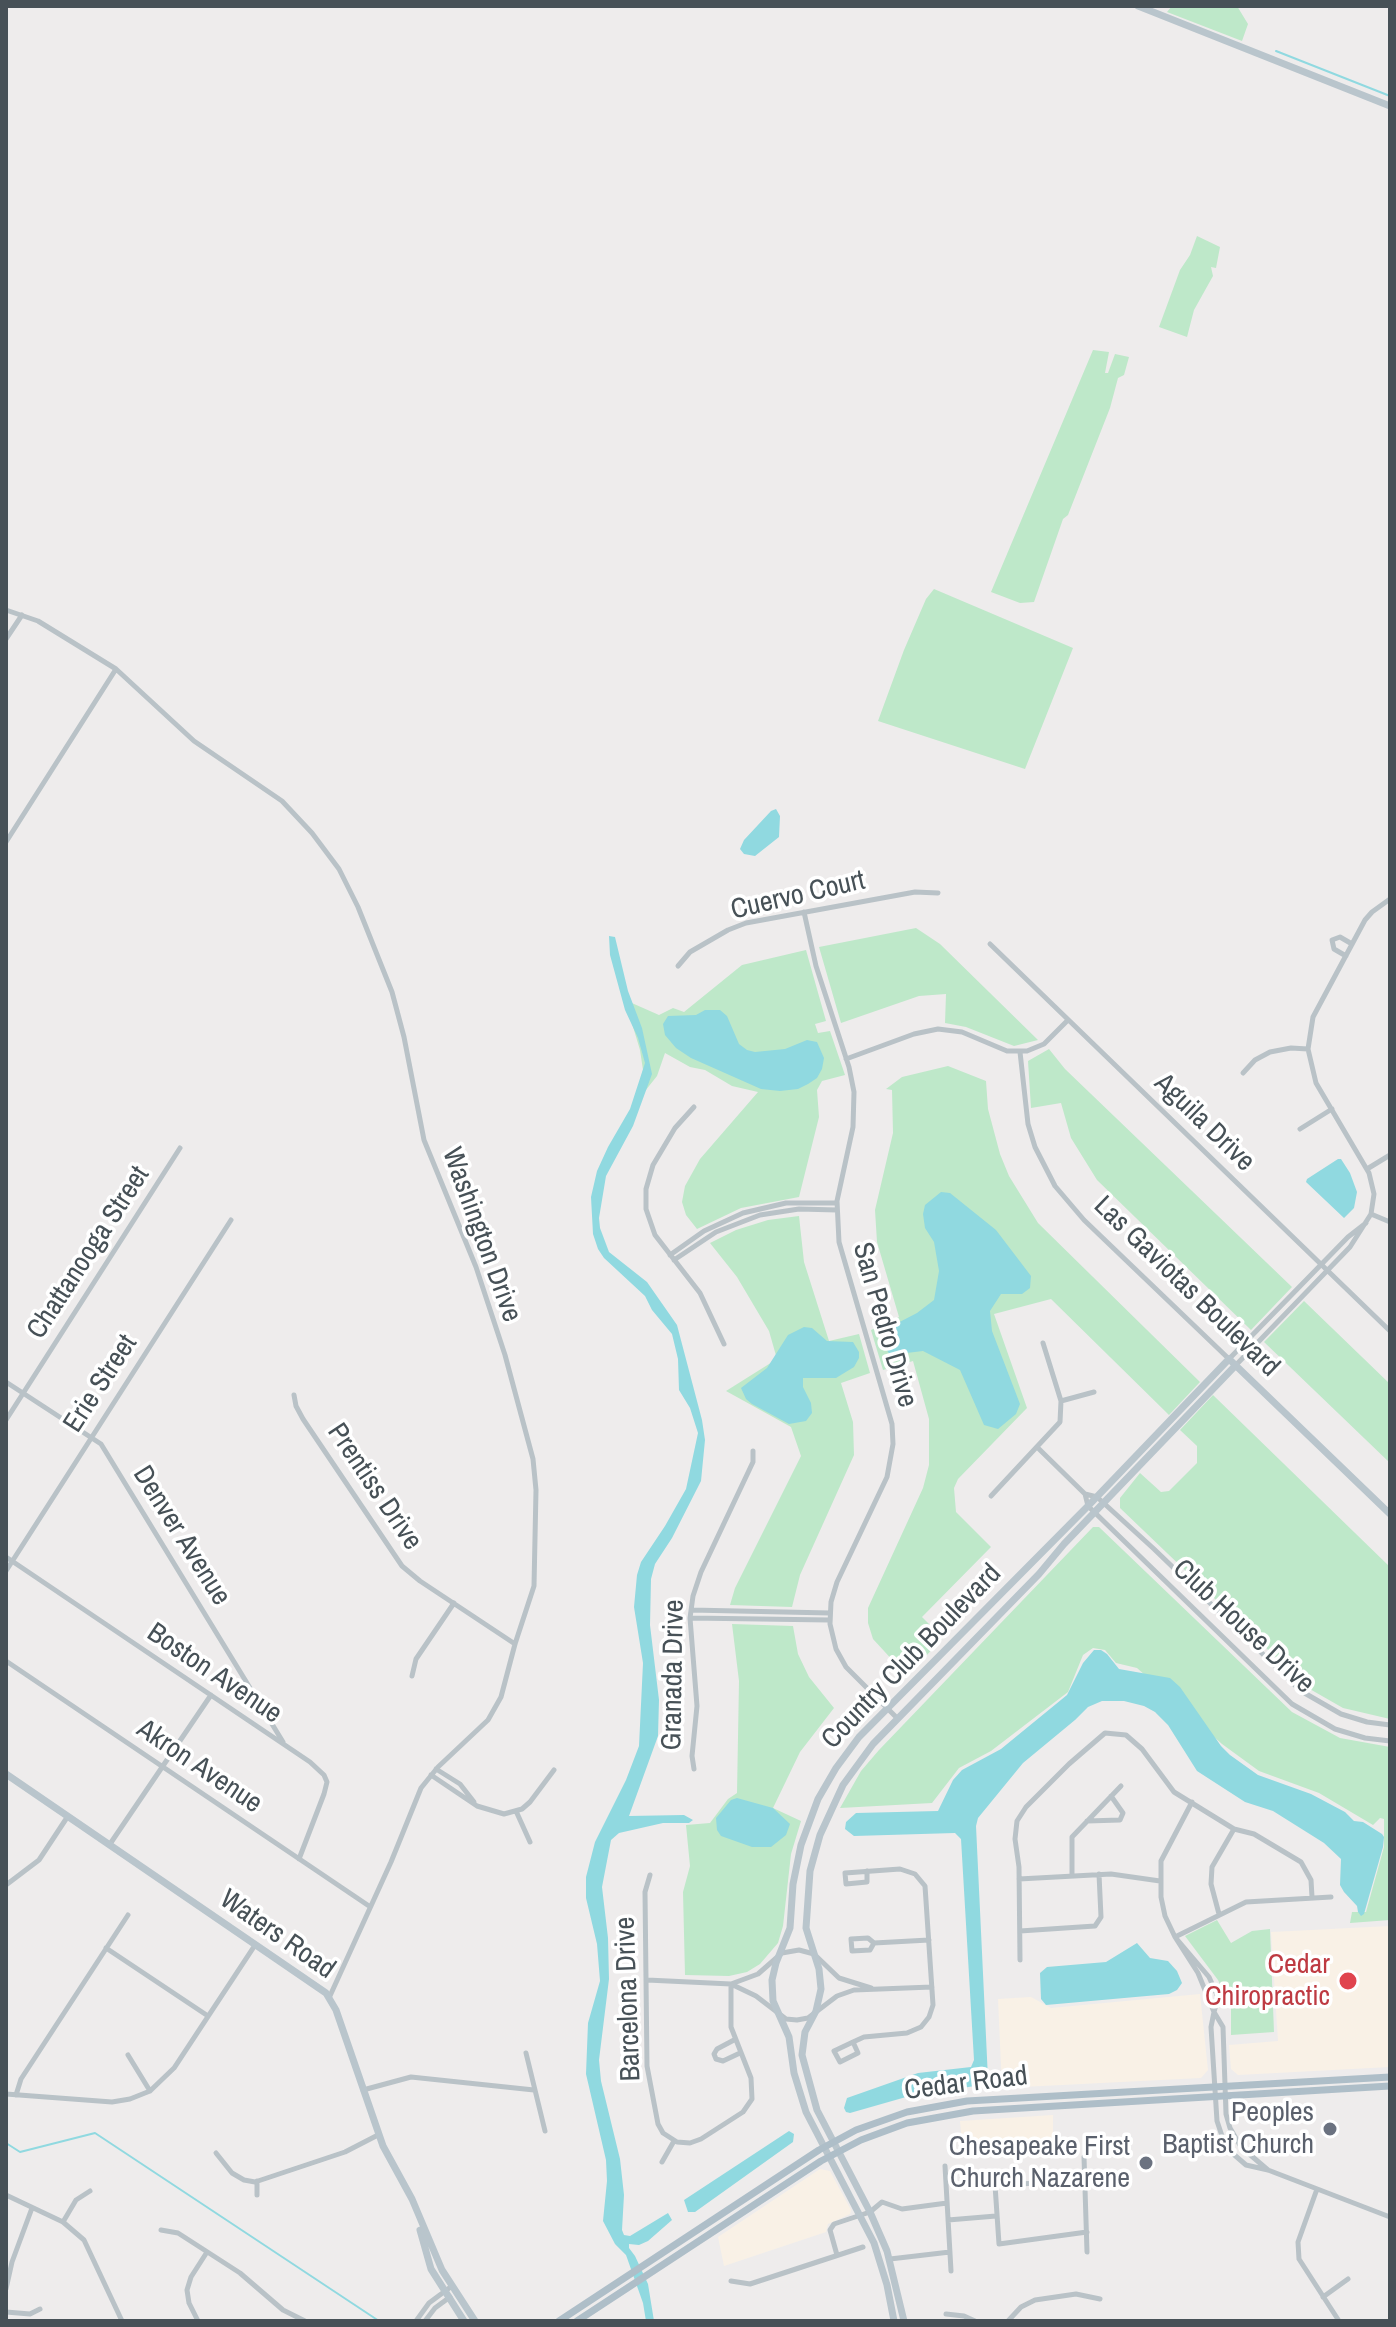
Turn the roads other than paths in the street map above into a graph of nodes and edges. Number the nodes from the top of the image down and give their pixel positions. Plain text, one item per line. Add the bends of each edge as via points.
1 (1138, 6) edge
2 (1390, 106) edge
3 (6, 610) edge
4 (22, 615) junction
5 (6, 639) edge
6 (116, 669) junction
7 (6, 842) edge
8 (938, 893) dead end
9 (1390, 899) edge
10 (804, 912) junction
11 (990, 944) dead end
12 (1352, 944) junction
13 (1346, 956) junction
14 (678, 966) dead end
15 (1068, 1020) junction
16 (1308, 1049) junction
17 (1020, 1052) junction
18 (846, 1059) junction
19 (1243, 1073) dead end
20 (694, 1107) dead end
21 (1332, 1109) junction
22 (1300, 1129) dead end
23 (180, 1148) dead end
24 (1390, 1155) edge
25 (1367, 1169) junction
26 (837, 1206) junction
27 (1371, 1214) junction
28 (231, 1220) dead end
29 (1390, 1222) edge
30 (1366, 1223) junction
31 (672, 1257) junction
32 (1321, 1264) junction
33 (1327, 1270) junction
34 (1390, 1331) edge
35 (1043, 1343) dead end
36 (724, 1344) dead end
37 (1232, 1362) junction
38 (6, 1382) edge
39 (1094, 1392) dead end
40 (23, 1393) junction
41 (294, 1395) dead end
42 (1061, 1401) junction
43 (6, 1420) edge
44 (92, 1436) junction
45 (1038, 1448) junction
46 (753, 1451) dead end
47 (1085, 1494) junction
48 (991, 1496) dead end
49 (1100, 1500) junction
50 (1091, 1510) junction
51 (1390, 1514) edge
52 (9, 1559) edge
53 (6, 1571) edge
54 (454, 1603) junction
55 (691, 1610) junction
56 (830, 1617) junction
57 (690, 1618) junction
58 (515, 1644) junction
59 (6, 1661) edge
60 (412, 1676) dead end
61 (211, 1695) junction
62 (887, 1708) junction
63 (898, 1719) junction
64 (1390, 1725) edge
65 (1390, 1741) edge
66 (286, 1746) junction
67 (162, 1767) junction
68 (436, 1769) junction
69 (694, 1769) dead end
70 (554, 1770) dead end
71 (6, 1774) edge
72 (431, 1775) junction
73 (1121, 1786) dead end
74 (1111, 1796) junction
75 (1192, 1802) junction
76 (477, 1806) junction
77 (516, 1811) junction
78 (68, 1816) junction
79 (1086, 1821) junction
80 (1234, 1829) junction
81 (530, 1842) dead end
82 (110, 1844) junction
83 (299, 1859) junction
84 (867, 1871) junction
85 (1099, 1874) junction
86 (650, 1875) dead end
87 (1072, 1875) junction
88 (1019, 1879) junction
89 (1160, 1881) junction
90 (6, 1885) edge
91 (1312, 1897) junction
92 (1331, 1897) dead end
93 (369, 1906) junction
94 (1219, 1914) junction
95 (128, 1915) dead end
96 (1020, 1931) junction
97 (1175, 1937) junction
98 (929, 1940) junction
99 (874, 1943) junction
100 (255, 1945) junction
101 (106, 1948) junction
102 (814, 1954) junction
103 (778, 1957) junction
104 (1020, 1960) dead end
105 (647, 1980) junction
106 (731, 1984) junction
107 (932, 1987) junction
108 (871, 1988) junction
109 (329, 1998) junction
110 (1214, 2012) junction
111 (779, 2015) junction
112 (814, 2015) junction
113 (208, 2016) junction
114 (734, 2040) junction
115 (853, 2042) junction
116 (526, 2053) dead end
117 (740, 2053) junction
118 (128, 2055) dead end
119 (1390, 2077) edge
120 (1225, 2085) junction
121 (1215, 2086) junction
122 (1390, 2086) edge
123 (534, 2090) junction
124 (150, 2091) junction
125 (362, 2091) junction
126 (6, 2094) edge
127 (16, 2095) junction
128 (1226, 2096) junction
129 (1216, 2097) junction
130 (545, 2131) dead end
131 (378, 2135) junction
132 (674, 2141) junction
133 (833, 2141) junction
134 (824, 2146) junction
135 (838, 2151) junction
136 (216, 2153) dead end
137 (829, 2156) junction
138 (1084, 2157) dead end
139 (662, 2162) dead end
140 (945, 2166) dead end
141 (1268, 2170) junction
142 (257, 2181) junction
143 (1085, 2181) junction
144 (1317, 2189) junction
145 (90, 2191) dead end
146 (6, 2195) edge
147 (257, 2195) dead end
148 (947, 2203) junction
149 (32, 2208) junction
150 (865, 2214) junction
151 (996, 2216) junction
152 (1390, 2217) edge
153 (948, 2220) junction
154 (63, 2222) junction
155 (161, 2230) dead end
156 (1087, 2232) junction
157 (863, 2247) dead end
158 (207, 2252) junction
159 (950, 2252) junction
160 (1087, 2252) dead end
161 (837, 2255) junction
162 (890, 2259) junction
163 (951, 2271) dead end
164 (1348, 2279) dead end
165 (731, 2281) dead end
166 (6, 2289) edge
167 (450, 2292) junction
168 (1323, 2297) junction
169 (1100, 2299) dead end
170 (40, 2309) dead end
171 (6, 2312) edge
172 (946, 2314) dead end
173 (122, 2321) edge
174 (198, 2321) edge
175 (305, 2321) edge
176 (416, 2321) edge
177 (425, 2321) edge
178 (464, 2321) edge
179 (475, 2321) edge
180 (559, 2321) edge
181 (577, 2321) edge
182 (894, 2321) edge
183 (904, 2321) edge
184 (975, 2321) edge
185 (1008, 2321) edge
186 (1339, 2321) edge

1 - 2 street
3 - 4 street, Washington Drive
4 - 5 street
4 - 6 street, Washington Drive
6 - 7 street
6 - 58 street, Washington Drive via 194,741 291,810 339,869 363,918 400,1017 424,1140 476,1267 533,1459 534,1586
8 - 10 street, Cuervo Court via 915,892
9 - 12 street via 1372,912
10 - 14 street, Cuervo Court via 735,927 690,952
10 - 18 street, San Pedro Drive
11 - 15 street, Aguila Drive
12 - 13 street
12 - 13 street via 1340,937 1332,940 1334,949
13 - 16 street via 1313,1017
15 - 17 street via 1044,1044
15 - 32 street, Aguila Drive
16 - 19 street via 1270,1052
16 - 21 street via 1316,1083
17 - 18 street via 938,1029
17 - 37 street, Las Gaviotas Boulevard via 1028,1124 1055,1186
18 - 26 street, San Pedro Drive via 854,1119
20 - 31 street via 655,1160 646,1189 651,1226
21 - 22 street
21 - 25 street
23 - 40 street, Chattanooga Street
24 - 25 street
25 - 27 street via 1374,1194
26 - 31 street via 760,1215
26 - 56 street, San Pedro Drive via 841,1255 885,1398 893,1444 887,1477 837,1582
27 - 29 street
27 - 30 street, Country Club Boulevard
28 - 44 street, Erie Street
30 - 32 street, Country Club Boulevard
30 - 33 street, Country Club Boulevard
31 - 36 street via 700,1293
32 - 33 street, Aguila Drive
32 - 37 street, Country Club Boulevard
33 - 34 street, Aguila Drive
33 - 37 street, Country Club Boulevard
35 - 42 street
37 - 49 street, Country Club Boulevard
37 - 51 street, Las Gaviotas Boulevard
38 - 40 street, Denver Avenue
39 - 42 street
40 - 43 street, Chattanooga Street
40 - 44 street, Denver Avenue
41 - 54 street, Prentiss Drive via 303,1419 392,1553
42 - 45 street via 1060,1422
44 - 52 street, Erie Street
44 - 66 street, Denver Avenue
45 - 47 street
45 - 48 street
46 - 55 street, Granada Drive via 753,1462 701,1572
47 - 49 street
47 - 50 street
49 - 50 street, Country Club Boulevard
49 - 64 street, Club House Drive via 1301,1691 1341,1714
50 - 62 street, Country Club Boulevard
50 - 63 street, Country Club Boulevard via 1039,1574
50 - 65 street, Club House Drive via 1299,1709 1348,1734
52 - 53 street, Erie Street
52 - 61 street, Boston Avenue
54 - 58 street, Prentiss Drive
54 - 60 street via 416,1659
55 - 56 street
55 - 57 street, Granada Drive
56 - 57 street
56 - 62 street via 842,1661
57 - 69 street, Granada Drive via 697,1686
58 - 68 street, Washington Drive via 492,1714
59 - 67 street, Akron Avenue
61 - 66 street, Boston Avenue
61 - 67 street
62 - 63 street
62 - 103 street, Country Club Boulevard via 847,1752 818,1799 801,1845 790,1928
63 - 102 street, Country Club Boulevard via 851,1773 820,1835 806,1908
66 - 83 street, Boston Avenue via 320,1770 327,1782
67 - 82 street
67 - 83 street, Akron Avenue
68 - 72 street, Washington Drive
68 - 76 street via 460,1784
70 - 77 street via 535,1798
71 - 78 street, Waters Road
72 - 76 street
72 - 93 street, Washington Drive
73 - 74 street
74 - 79 street
74 - 79 street via 1123,1813 1120,1820
75 - 80 street
75 - 88 street via 1171,1789 1148,1755 1126,1735 1105,1733 1021,1813 1015,1830
75 - 89 street via 1161,1861
76 - 77 street via 495,1813
77 - 81 street
78 - 82 street, Waters Road
78 - 90 street via 39,1860
79 - 87 street via 1072,1837
80 - 91 street via 1254,1834 1301,1862 1311,1880
80 - 94 street via 1212,1867
82 - 100 street, Waters Road
83 - 93 street, Akron Avenue
84 - 84 street via 867,1882 846,1884 845,1873
84 - 98 street via 900,1869 918,1877 926,1891
85 - 87 street
85 - 89 street
85 - 96 street via 1101,1917 1095,1926
86 - 105 street, Barcelona Drive via 645,1892
87 - 88 street
88 - 96 street
89 - 97 street via 1165,1916
91 - 92 street
91 - 94 street via 1246,1902
93 - 109 street, Washington Drive
94 - 97 street
95 - 101 street
96 - 104 street
97 - 110 street
97 - 110 street via 1214,1987
98 - 99 street
98 - 107 street
99 - 99 street via 851,1939 852,1951 870,1950
100 - 109 street, Waters Road
100 - 113 street
101 - 113 street
101 - 127 street via 21,2079
102 - 103 street via 790,1951
102 - 108 street via 839,1978
102 - 112 street, Country Club Boulevard via 821,1989
103 - 106 street via 758,1974
103 - 111 street, Country Club Boulevard via 772,1988
105 - 106 street
105 - 132 street, Barcelona Drive via 649,2086 658,2124
106 - 111 street
106 - 114 street
107 - 108 street
107 - 115 street via 932,2010 921,2027
108 - 112 street via 837,1996
109 - 125 street, Waters Road
110 - 120 street via 1223,2027
110 - 121 street
111 - 112 street via 797,2020
111 - 134 street, Country Club Boulevard via 789,2037 801,2099
112 - 133 street, Country Club Boulevard via 802,2055 813,2099
113 - 124 street via 174,2068
114 - 117 street
114 - 117 street via 715,2051 716,2059
115 - 115 street via 834,2051 840,2062 858,2053
116 - 123 street
117 - 132 street via 753,2086 747,2108 695,2142
118 - 124 street
119 - 120 main road, Cedar Road
120 - 121 main road, Cedar Road
120 - 128 street
121 - 129 street
121 - 133 main road, Cedar Road via 947,2104 891,2117
122 - 128 main road, Cedar Road
123 - 125 street via 411,2077
123 - 130 street
124 - 127 street via 112,2102
125 - 131 street, Waters Road
126 - 127 street
128 - 129 main road, Cedar Road
128 - 141 street via 1233,2136
129 - 135 main road, Cedar Road via 944,2115 897,2126
129 - 141 street via 1220,2131 1231,2152 1246,2165
131 - 142 street via 345,2152
131 - 167 street, Waters Road via 419,2216 426,2257
132 - 139 street
133 - 134 main road, Cedar Road
133 - 135 street, Country Club Boulevard
134 - 137 street, Country Club Boulevard
134 - 180 main road, Cedar Road
135 - 137 main road, Cedar Road
135 - 150 street, Country Club Boulevard
136 - 142 street via 232,2173
137 - 150 street, Country Club Boulevard
137 - 181 main road, Cedar Road
138 - 143 street
140 - 148 street
141 - 144 street
142 - 147 street
143 - 151 street via 995,2185
143 - 156 street
144 - 152 street
144 - 168 street via 1297,2250
145 - 154 street via 76,2200
146 - 149 street
148 - 150 street via 902,2209 882,2202
148 - 153 street
149 - 154 street
149 - 166 street
150 - 161 street via 831,2226
150 - 162 street, Country Club Boulevard
150 - 182 street, Country Club Boulevard
151 - 153 street
151 - 156 street via 999,2244
153 - 159 street
154 - 173 street via 87,2244
155 - 158 street via 178,2233
156 - 160 street
157 - 161 street
158 - 174 street via 187,2290
158 - 175 street
159 - 162 street
159 - 163 street
161 - 165 street via 750,2284
162 - 183 street, Country Club Boulevard
164 - 168 street
167 - 176 street via 429,2303
167 - 177 street
167 - 178 street, Waters Road
167 - 179 street, Waters Road
168 - 186 street
169 - 185 street via 1076,2294 1035,2300
170 - 171 street via 30,2314
172 - 184 street

